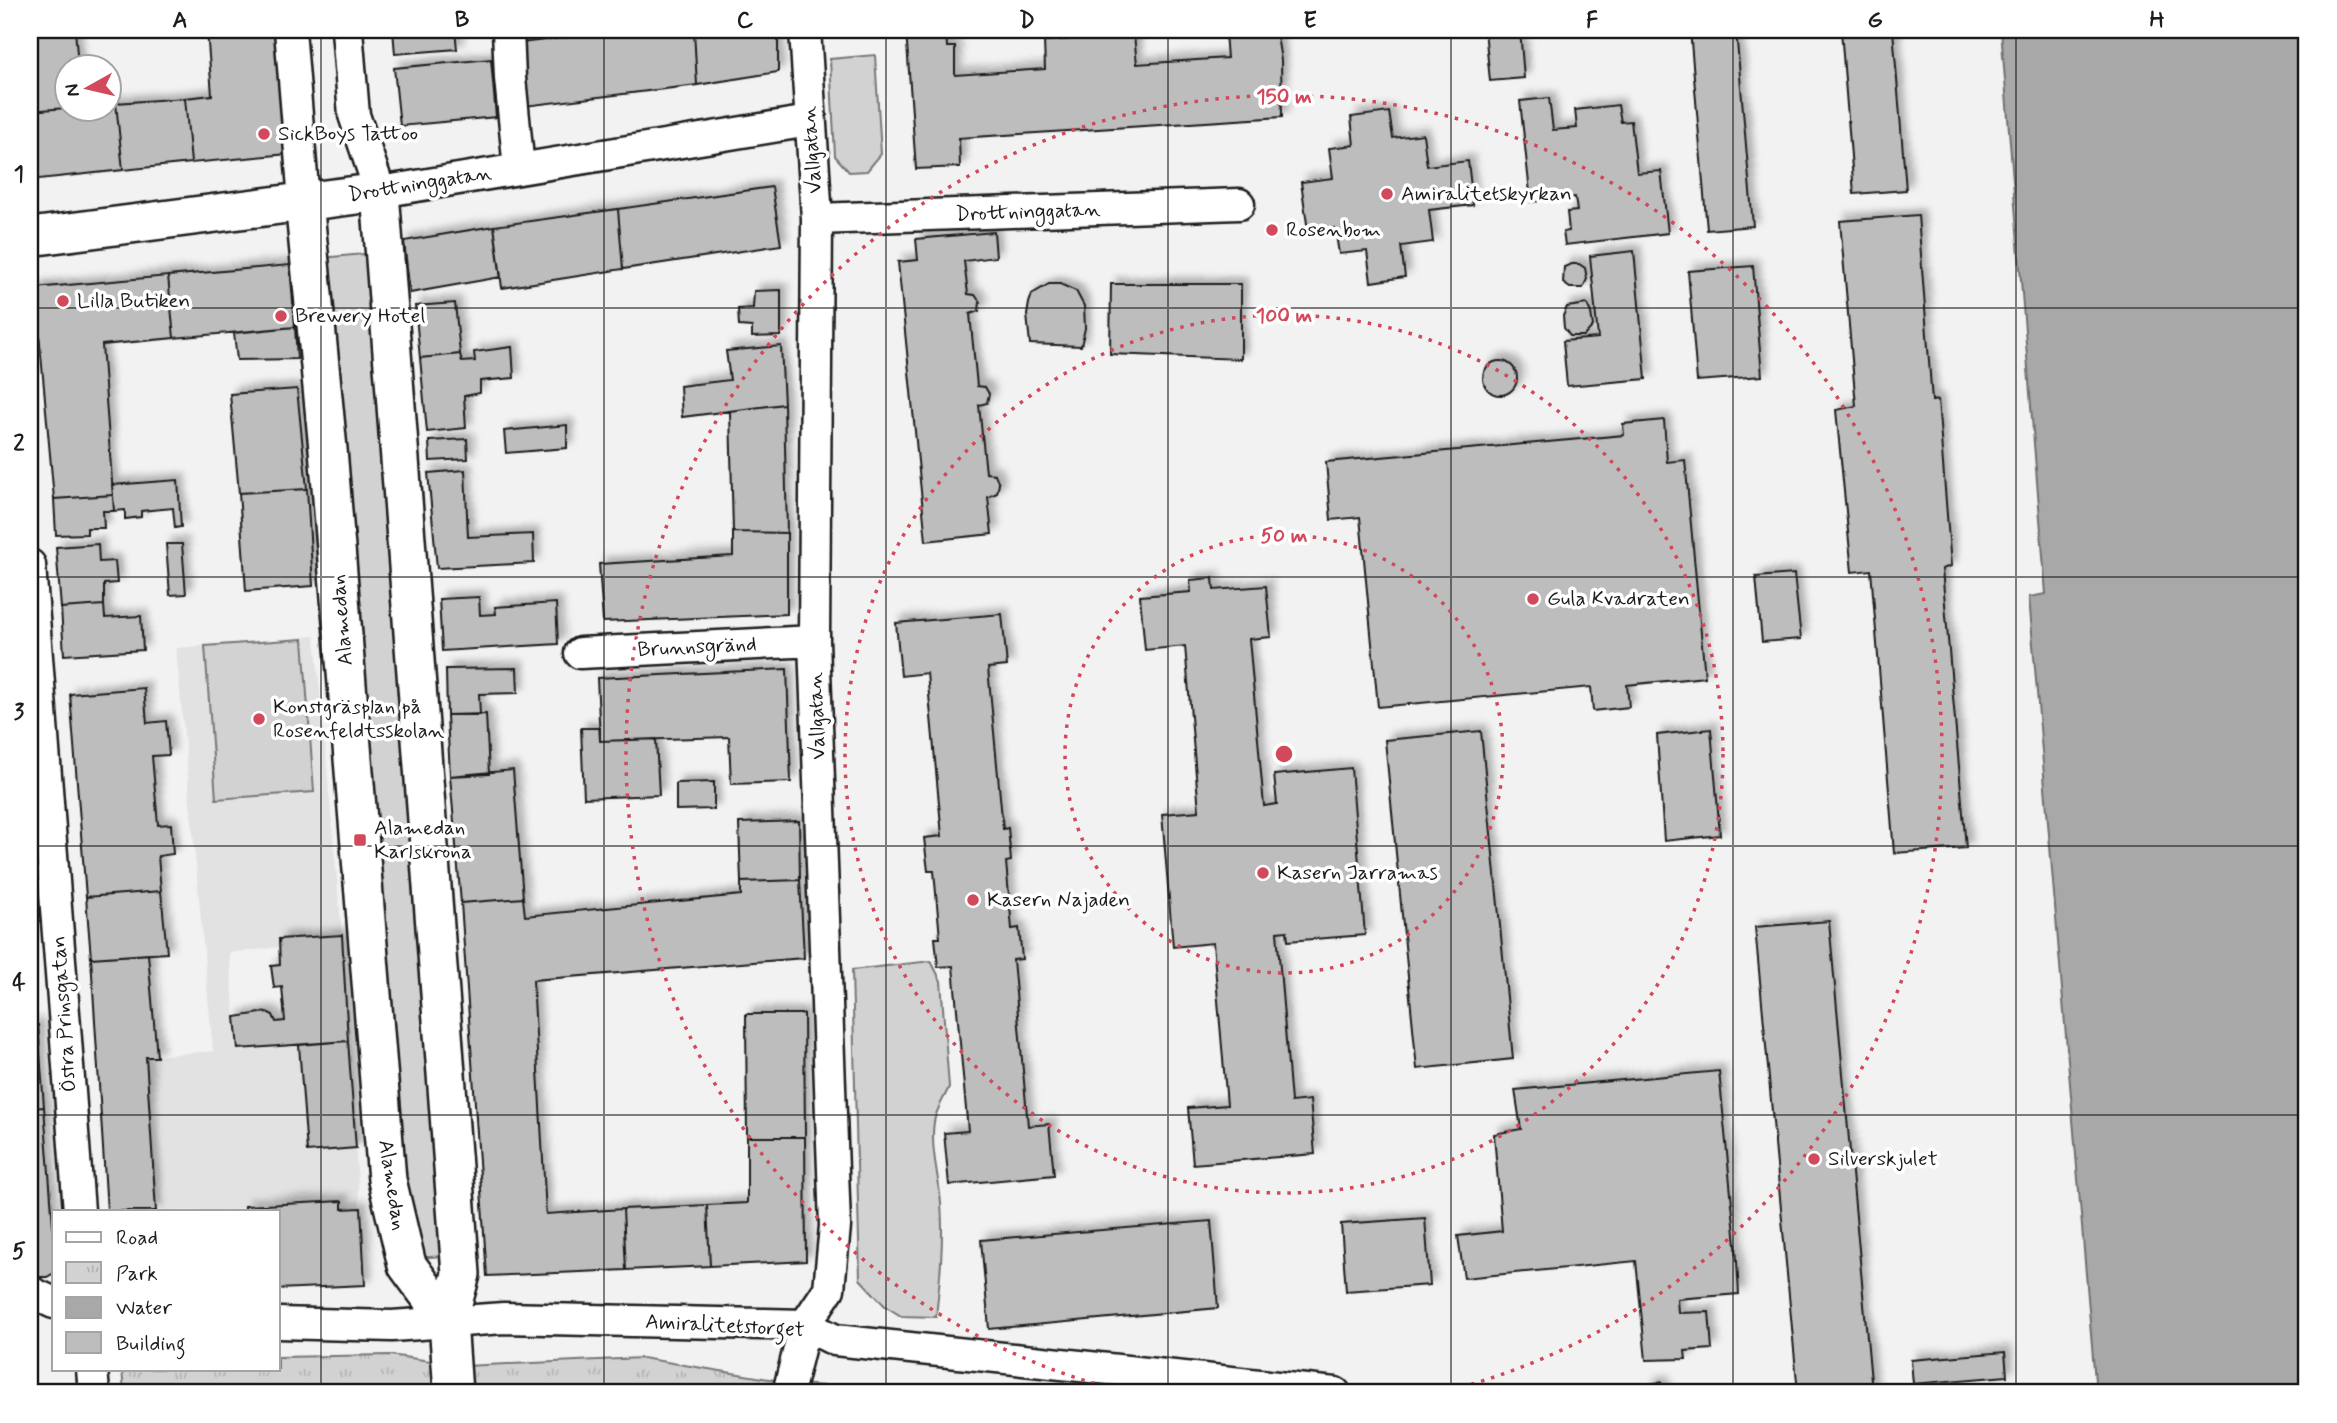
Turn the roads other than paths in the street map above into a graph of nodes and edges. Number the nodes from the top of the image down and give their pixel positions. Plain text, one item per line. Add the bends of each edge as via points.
1 (290, 30) edge
2 (347, 30) edge
3 (508, 30) edge
4 (805, 30) edge
5 (809, 121) junction
6 (519, 169) junction
7 (380, 192) junction
8 (304, 201) junction
9 (1239, 204) dead end
10 (817, 219) junction
11 (30, 237) edge
12 (30, 565) edge
13 (814, 641) junction
14 (580, 653) dead end
15 (79, 1210) edge
16 (30, 1292) edge
17 (52, 1302) edge
18 (448, 1321) junction
19 (280, 1323) edge
20 (805, 1325) junction
21 (92, 1370) edge
22 (94, 1393) edge
23 (453, 1393) edge
24 (788, 1393) edge
25 (1335, 1393) edge

1 - 8 street, Alamedan
2 - 7 street via 354,115
3 - 6 street
4 - 5 street, Vallgatan
5 - 6 street, Drottninggatan
5 - 10 street, Vallgatan
6 - 7 street, Drottninggatan
7 - 8 street, Drottninggatan
7 - 18 street via 461,1274
8 - 11 street, Drottninggatan
8 - 18 street, Alamedan via 387,1180 407,1265
9 - 10 street, Drottninggatan
10 - 13 street, Vallgatan
12 - 15 street, Östra Prinsgatan
13 - 14 street, Brunnsgränd
13 - 20 street, Vallgatan via 835,1226 829,1289
16 - 17 street
18 - 19 street, Amiralitetstorget via 392,1326
18 - 20 street, Amiralitetstorget via 504,1318
18 - 23 street
20 - 24 street, Vallgatan
20 - 25 street, Amiralitetstorget via 835,1340
21 - 22 street

